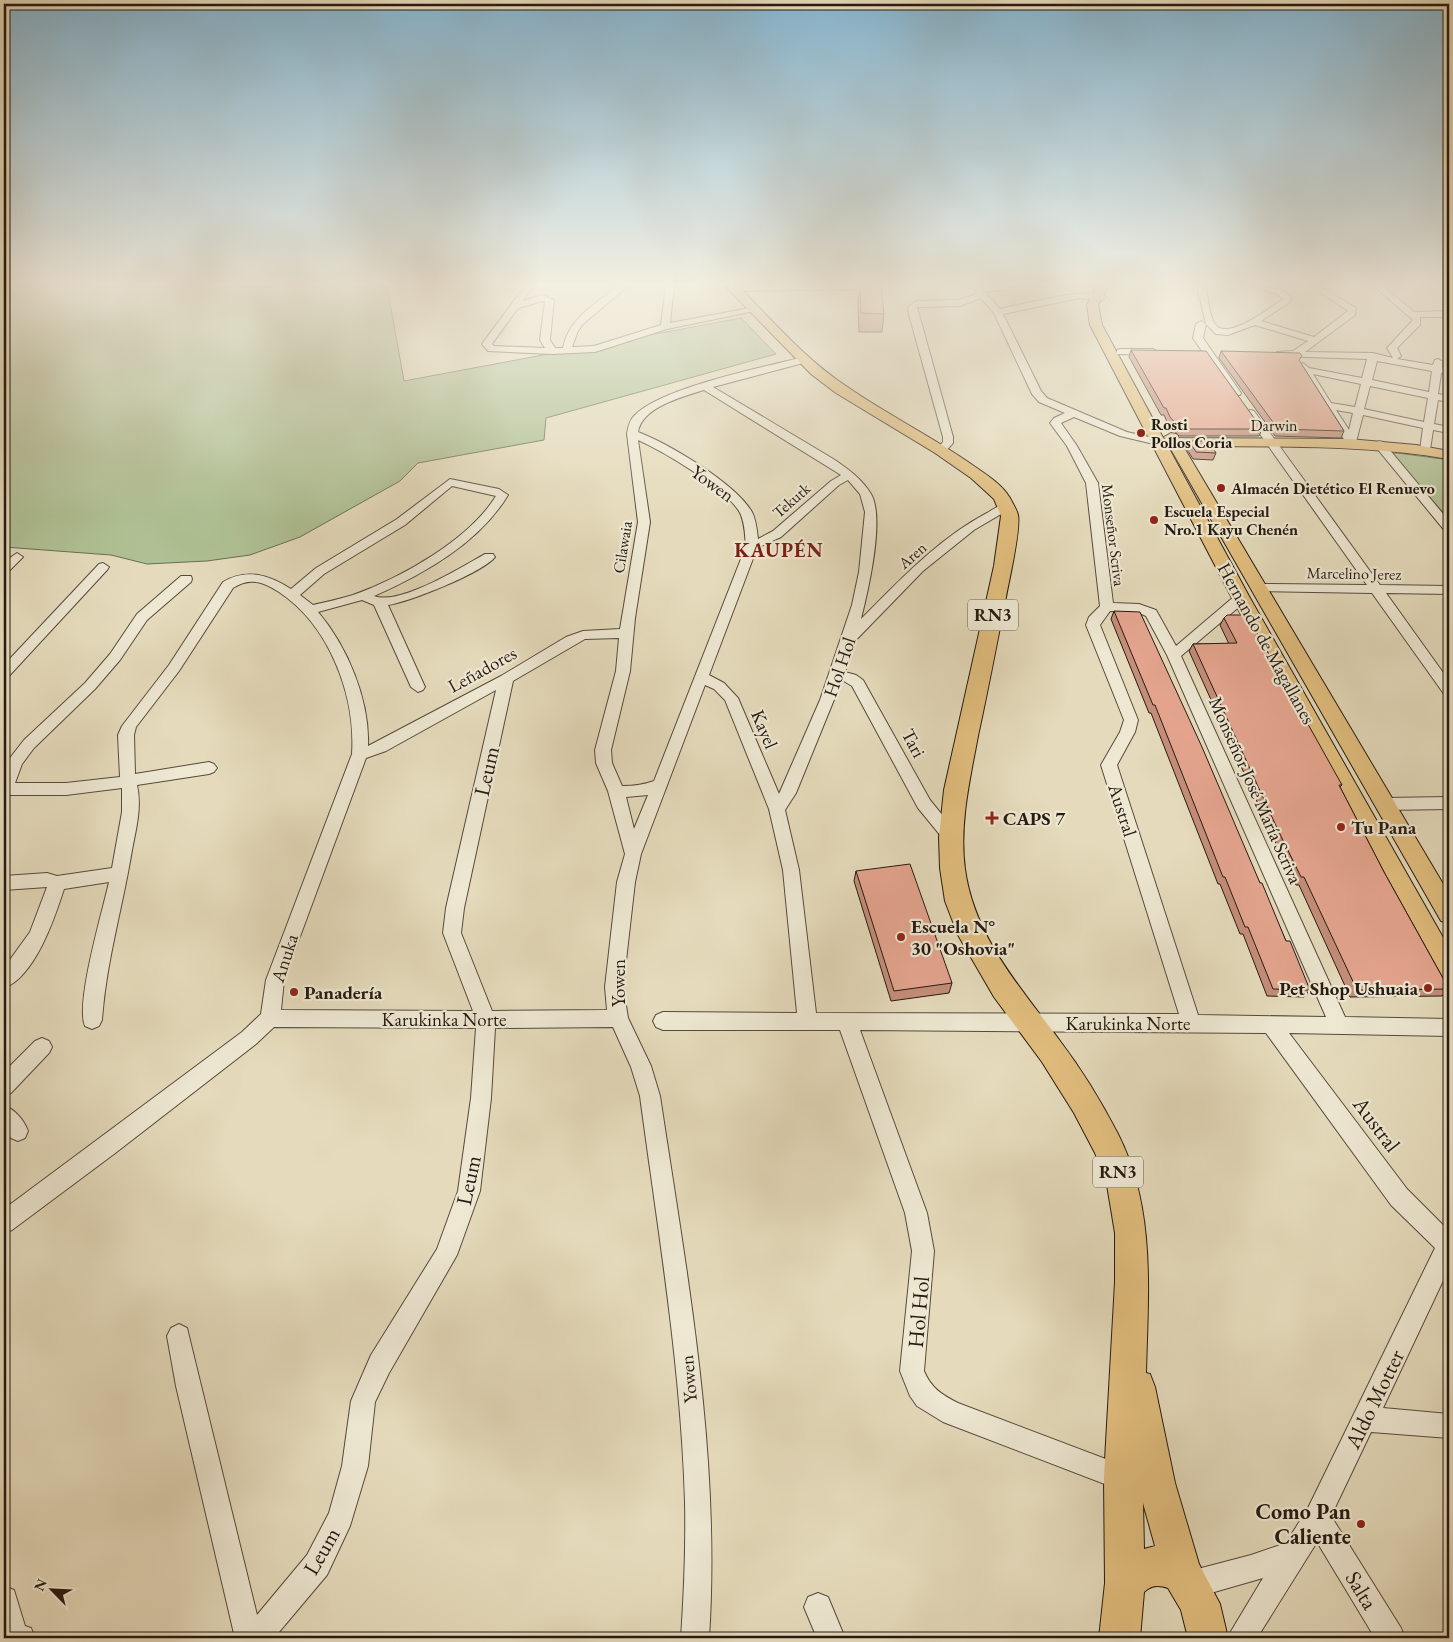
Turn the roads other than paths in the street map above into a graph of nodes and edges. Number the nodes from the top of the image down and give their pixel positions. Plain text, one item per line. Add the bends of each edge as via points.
1 (794, 363) edge
2 (807, 363) edge
3 (927, 363) edge
4 (1022, 363) edge
5 (1119, 363) edge
6 (1125, 363) edge
7 (1215, 363) edge
8 (1301, 363) edge
9 (1369, 363) edge
10 (1412, 363) edge
11 (1422, 363) edge
12 (1447, 363) edge
13 (1437, 366) junction
14 (1306, 370) junction
15 (1449, 371) edge
16 (1366, 382) junction
17 (706, 387) junction
18 (1433, 395) junction
19 (1449, 399) edge
20 (1328, 405) junction
21 (1358, 411) junction
22 (1072, 414) junction
23 (1429, 426) junction
24 (1449, 430) edge
25 (632, 434) junction
26 (1166, 442) junction
27 (1351, 442) junction
28 (1271, 443) junction
29 (1379, 444) junction
30 (941, 450) junction
31 (1425, 450) junction
32 (1449, 455) edge
33 (849, 475) junction
34 (1007, 507) junction
35 (1449, 528) edge
36 (752, 546) junction
37 (17, 556) dead end
38 (488, 557) dead end
39 (103, 567) dead end
40 (4, 570) edge
41 (186, 579) dead end
42 (1259, 588) junction
43 (1376, 590) junction
44 (1449, 590) edge
45 (292, 595) junction
46 (363, 596) junction
47 (1241, 598) junction
48 (380, 602) junction
49 (1107, 608) junction
50 (310, 610) junction
51 (627, 633) junction
52 (849, 639) junction
53 (1174, 655) junction
54 (7, 665) edge
55 (839, 675) junction
56 (702, 677) junction
57 (506, 679) junction
58 (418, 687) dead end
59 (1449, 691) edge
60 (360, 754) junction
61 (209, 768) dead end
62 (128, 781) junction
63 (658, 784) junction
64 (4, 789) edge
65 (616, 791) junction
66 (1449, 803) edge
67 (1385, 804) junction
68 (777, 809) junction
69 (951, 836) junction
70 (633, 854) junction
71 (121, 872) junction
72 (4, 883) edge
73 (57, 883) junction
74 (1449, 914) edge
75 (1449, 970) edge
76 (4, 980) edge
77 (270, 1018) junction
78 (618, 1018) junction
79 (92, 1020) dead end
80 (486, 1020) junction
81 (663, 1021) dead end
82 (807, 1022) junction
83 (847, 1022) junction
84 (1030, 1023) junction
85 (1191, 1023) junction
86 (1272, 1025) junction
87 (1340, 1026) junction
88 (1449, 1027) edge
89 (42, 1047) dead end
90 (4, 1086) edge
91 (4, 1115) edge
92 (18, 1130) dead end
93 (4, 1222) edge
94 (1449, 1245) edge
95 (179, 1336) dead end
96 (1129, 1343) junction
97 (1364, 1419) junction
98 (1446, 1430) edge
99 (1123, 1478) junction
100 (1317, 1517) junction
101 (1296, 1552) junction
102 (1186, 1579) junction
103 (1125, 1583) junction
104 (4, 1600) edge
105 (818, 1607) dead end
106 (13, 1636) edge
107 (249, 1638) edge
108 (256, 1638) edge
109 (695, 1638) edge
110 (831, 1638) edge
111 (1120, 1638) edge
112 (1208, 1638) edge
113 (1242, 1638) edge
114 (1391, 1638) edge

1 - 17 street
2 - 30 highway via 841,390
3 - 30 street via 948,437 948,443
4 - 22 street via 1036,392 1048,403
5 - 26 main road, Hernando de Magallanes
6 - 26 main road, Hernando de Magallanes
7 - 28 street
8 - 14 street
9 - 16 street
10 - 13 street
11 - 13 street
12 - 13 street
13 - 15 street
13 - 18 street
14 - 16 street
14 - 20 street
16 - 18 street
16 - 21 street
17 - 25 street via 650,409 635,421
17 - 33 street, Hol Hol
18 - 19 street
18 - 23 street
20 - 21 street
20 - 27 street
21 - 23 street
21 - 27 street
22 - 26 street, Darwin via 1124,434
22 - 49 street, Monseñor Scriva via 1055,423 1092,483
23 - 24 street
23 - 31 street
25 - 36 street, Yowen via 651,440 728,492 746,513
25 - 51 street, Cilawaia via 644,522
26 - 28 main road, Darwin
26 - 42 main road, Hernando de Magallanes
26 - 47 main road, Hernando de Magallanes
27 - 28 main road, Darwin
27 - 29 main road, Darwin
28 - 43 street
29 - 31 main road, Darwin
29 - 35 street
30 - 34 highway via 991,486
31 - 32 main road, Darwin
33 - 36 street, Tekutk via 835,483 777,534
33 - 52 street, Hol Hol via 862,488 871,512 867,568
34 - 52 street, Aren via 970,527 920,568
34 - 69 highway, RN3 via 1010,526 956,790
36 - 56 street, Yowen
37 - 40 street
38 - 48 street via 446,580
39 - 54 street
41 - 64 street via 142,617 115,657 90,686 29,744 15,762
42 - 43 street, Marcelino Jerez
42 - 67 main road, Hernando de Magallanes
43 - 44 street, Marcelino Jerez
43 - 59 street
45 - 46 street via 320,571 401,522 445,485 457,482 495,490 502,495 496,507 443,553
45 - 50 street, Anuka
45 - 62 street, Anuka via 259,577 242,578 228,585 174,668 129,726 126,735
46 - 48 street
46 - 50 street
47 - 53 street
47 - 75 main road, Hernando de Magallanes
48 - 58 street
49 - 53 street, Monseñor José María Scriva via 1139,608 1151,613
49 - 85 street, Austral via 1093,625 1131,720 1130,730 1112,754 1109,765
50 - 60 street, Anuka via 336,651 347,677 361,723
51 - 57 street, Leñadores via 571,640
51 - 65 street, Cilawaia via 623,671 603,750 604,763
52 - 55 street, Hol Hol
53 - 87 street, Monseñor José María Scriva
55 - 68 street, Hol Hol via 788,793
55 - 69 street, Tari via 858,683 924,804
56 - 63 street, Yowen
56 - 68 street, Kayel via 719,686 730,698
57 - 60 street, Leñadores via 381,747
57 - 80 street, Leum via 452,933
60 - 77 street, Anuka via 275,980
61 - 62 street
62 - 64 street via 71,790
62 - 71 street, Anuka via 133,797
63 - 65 street via 638,793
63 - 70 street, Yowen
65 - 70 street, Cilawaia
66 - 67 street
67 - 74 main road, Hernando de Magallanes
68 - 82 street via 791,870
69 - 84 highway, RN3 via 952,868 967,927 1004,989
70 - 78 street, Yowen via 626,882 614,988
71 - 73 street
71 - 79 street, Anuka via 94,990
72 - 73 street via 47,880
73 - 76 street via 42,929 26,955
77 - 80 street, Karukinka Norte
77 - 93 street via 249,1038 122,1136
78 - 80 street, Karukinka Norte
78 - 109 street, Yowen via 641,1066 650,1096 684,1335 698,1512
80 - 108 street, Leum via 481,1098 469,1191 446,1255 380,1364 362,1401 355,1466 341,1517 317,1565
81 - 82 street, Karukinka Norte
82 - 83 street, Karukinka Norte
83 - 84 street, Karukinka Norte
83 - 99 street, Hol Hol via 916,1213 923,1251 912,1371 919,1390 926,1400 952,1413
84 - 85 street, Karukinka Norte
84 - 96 highway, RN3 via 1085,1103 1108,1146 1123,1186 1131,1233
85 - 86 street, Karukinka Norte
86 - 87 street, Karukinka Norte
86 - 94 street, Austral via 1400,1197
87 - 88 street, Karukinka Norte
89 - 90 street
91 - 92 street
94 - 97 street, Aldo Motter
95 - 107 street via 188,1386
96 - 99 highway, RN3
96 - 102 highway, RN3 via 1148,1444
97 - 98 street
97 - 100 street, Aldo Motter
99 - 103 highway, RN3
100 - 101 street, Aldo Motter
100 - 114 street, Salta
101 - 102 street via 1251,1570
101 - 113 street, Aldo Motter
102 - 103 highway via 1166,1566 1150,1566 1136,1572
102 - 112 highway, RN3 via 1200,1604
103 - 111 highway, RN3
104 - 106 street
105 - 110 street

